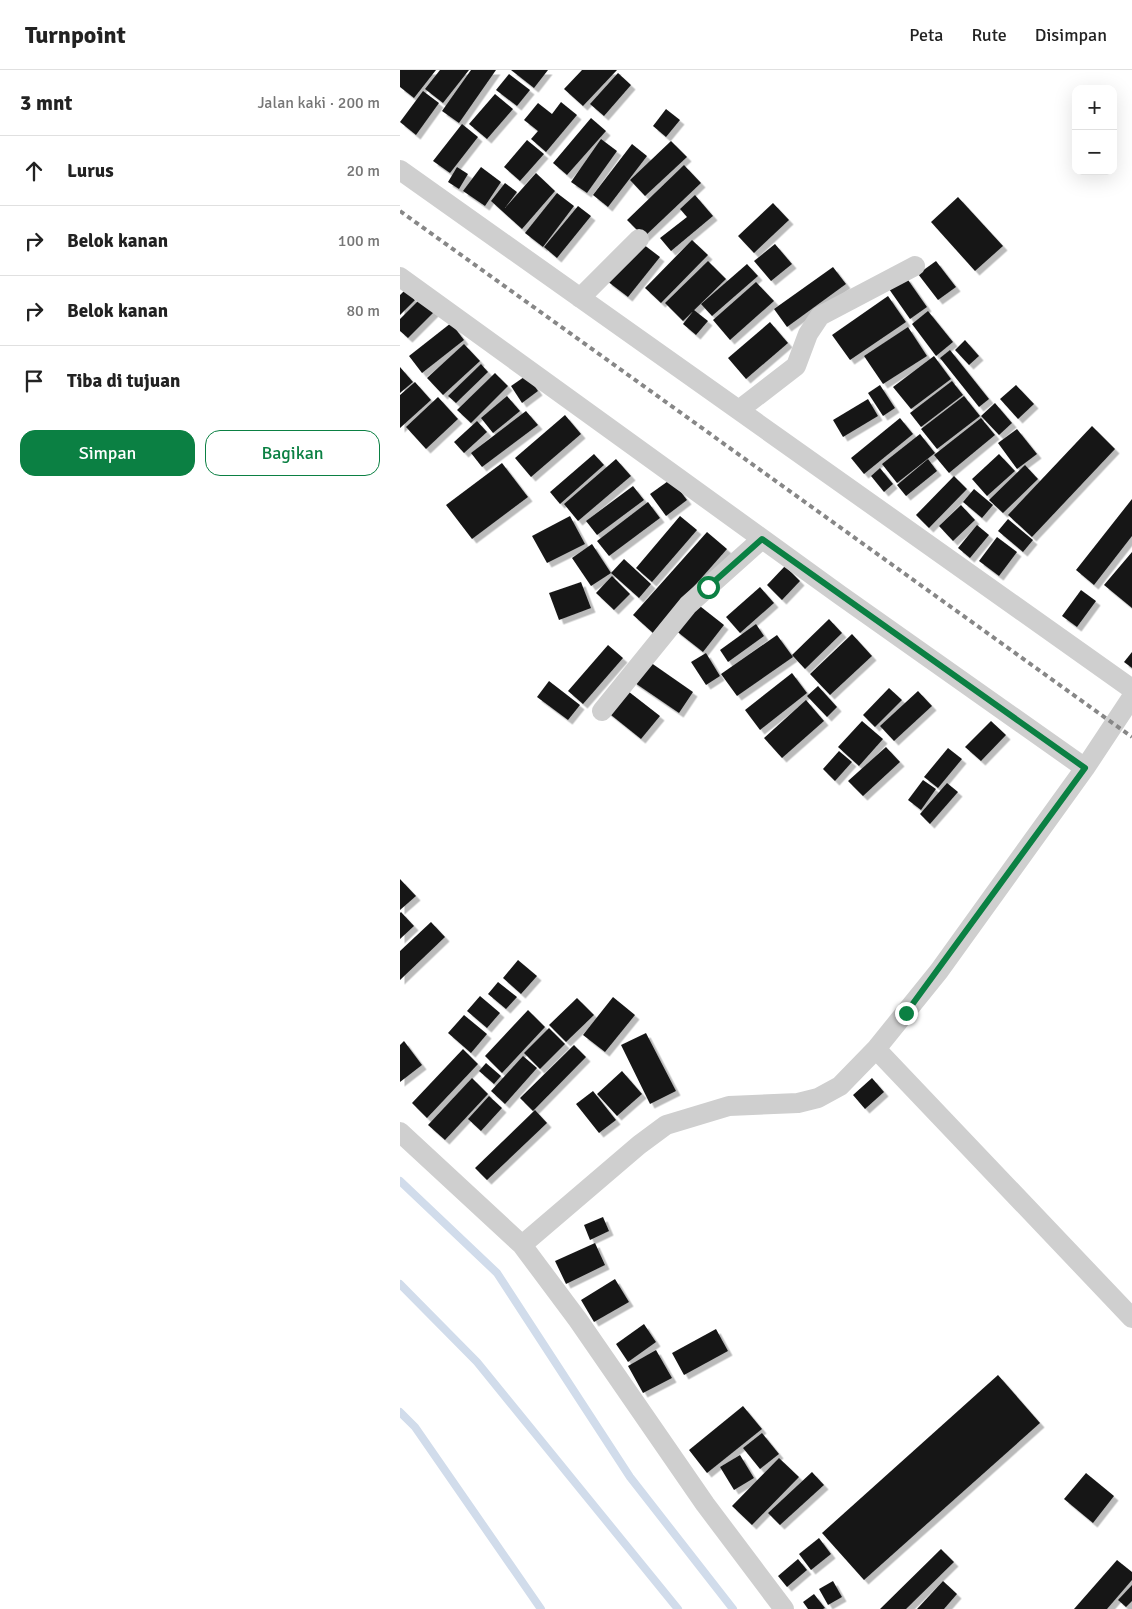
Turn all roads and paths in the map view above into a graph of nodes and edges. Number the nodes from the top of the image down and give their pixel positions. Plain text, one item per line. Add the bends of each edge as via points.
1 (400, 170) edge
2 (639, 239) dead end
3 (915, 266) dead end
4 (400, 278) edge
5 (580, 298) junction
6 (739, 410) junction
7 (762, 539) junction
8 (1132, 689) edge
9 (1132, 697) edge
10 (602, 711) dead end
11 (1085, 768) junction
12 (876, 1049) junction
13 (400, 1132) edge
14 (522, 1244) junction
15 (1132, 1318) edge
16 (784, 1609) edge

1 - 5 street
2 - 5 street
3 - 6 street via 820,316 808,334 796,366
4 - 7 street
5 - 6 street
6 - 8 street
7 - 10 street via 688,605
7 - 11 street
9 - 11 street
11 - 12 street via 938,971
12 - 14 street via 840,1086 818,1098 798,1103 729,1106 666,1126
12 - 15 street
13 - 14 street
14 - 16 street via 705,1504

